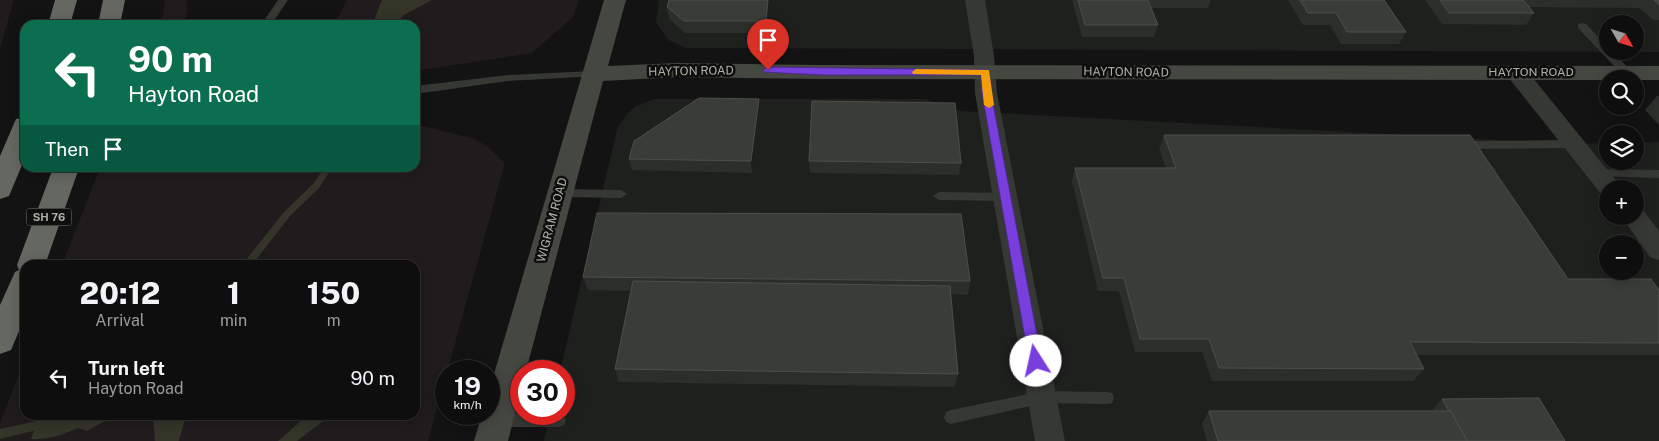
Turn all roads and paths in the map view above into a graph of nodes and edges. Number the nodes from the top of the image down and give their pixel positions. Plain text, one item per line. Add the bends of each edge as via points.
1 (66, 0) edge
2 (114, 0) edge
3 (283, 0) edge
4 (615, 0) edge
5 (975, 0) edge
6 (60, 20) edge
7 (109, 20) edge
8 (269, 20) edge
9 (1582, 26) dead end
10 (1624, 70) edge
11 (985, 72) junction
12 (1516, 72) junction
13 (1599, 72) edge
14 (1644, 73) edge
15 (1659, 73) edge
16 (593, 74) junction
17 (420, 89) edge
18 (20, 138) edge
19 (1573, 144) junction
20 (1472, 145) edge
21 (65, 172) edge
22 (1659, 174) edge
23 (1604, 180) edge
24 (1613, 180) edge
25 (0, 189) edge
26 (559, 193) junction
27 (621, 194) dead end
28 (938, 196) dead end
29 (1006, 197) junction
30 (1640, 225) edge
31 (1659, 250) edge
32 (33, 260) edge
33 (20, 292) edge
34 (0, 341) edge
35 (1042, 397) junction
36 (1108, 398) dead end
37 (951, 417) dead end
38 (526, 425) edge
39 (494, 430) edge
40 (1050, 441) edge

1 - 6 highway
2 - 7 highway
3 - 8 lane
4 - 16 street, WIGRAM ROAD
5 - 11 street
9 - 10 lane
11 - 12 street, HAYTON ROAD
11 - 16 street, HAYTON ROAD via 678,70
11 - 29 street
12 - 13 street, HAYTON ROAD
12 - 19 street
14 - 15 street, HAYTON ROAD
16 - 17 lane via 508,78
16 - 26 street, WIGRAM ROAD
18 - 25 highway
19 - 20 lane
19 - 23 street
21 - 32 highway, SH 76
22 - 24 lane
26 - 27 lane
26 - 39 street, WIGRAM ROAD
28 - 29 lane
29 - 35 street
30 - 31 street
33 - 34 highway
35 - 36 lane
35 - 37 lane
35 - 40 street
38 - 39 lane

